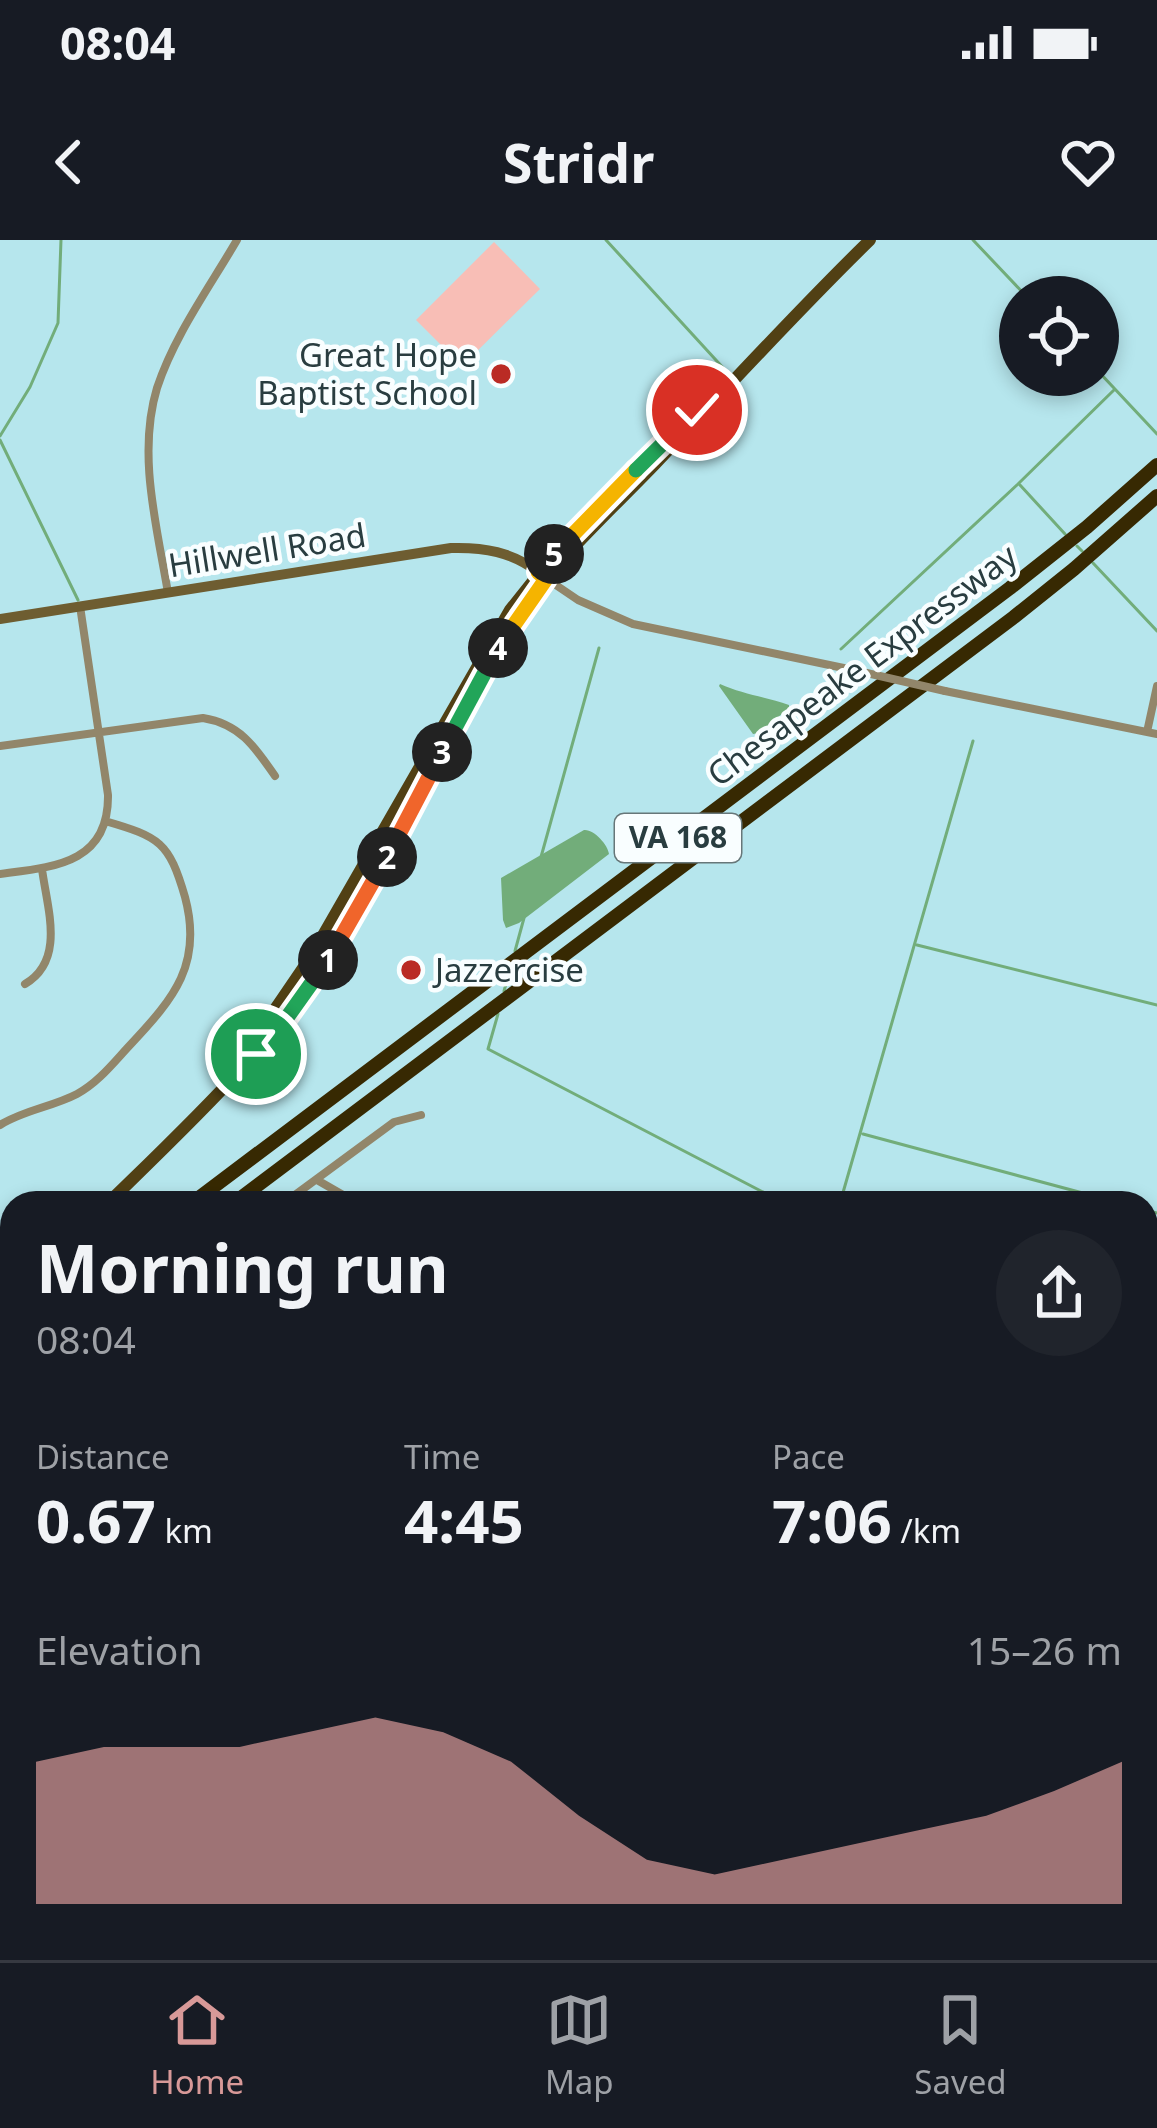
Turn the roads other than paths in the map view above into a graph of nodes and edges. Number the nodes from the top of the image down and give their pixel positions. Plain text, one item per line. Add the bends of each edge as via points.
1 (237, 240) edge
2 (870, 240) edge
3 (1157, 465) edge
4 (1157, 496) edge
5 (542, 575) junction
6 (168, 592) junction
7 (80, 606) junction
8 (0, 619) edge
9 (1157, 686) edge
10 (99, 732) junction
11 (1152, 733) edge
12 (0, 746) edge
13 (275, 776) dead end
14 (105, 821) junction
15 (42, 869) junction
16 (0, 874) edge
17 (25, 984) dead end
18 (421, 1115) dead end
19 (0, 1125) edge
20 (316, 1180) junction
21 (120, 1191) edge
22 (208, 1191) edge
23 (250, 1191) edge
24 (301, 1191) edge
25 (335, 1191) edge

1 - 6 street via 156,392 148,457
2 - 5 main road via 598,506
3 - 22 highway, Chesapeake Expressway / VA 168 via 1010,588
4 - 23 highway, Chesapeake Expressway / VA 168 via 1014,617
5 - 6 street, Hillwell Road via 502,552 451,548
5 - 11 street, bridge via 633,624
5 - 21 main road via 324,967 276,1033
6 - 7 street, Hillwell Road
7 - 8 street, Hillwell Road
7 - 10 street
9 - 11 street
10 - 12 street
10 - 13 street via 215,720 243,734
10 - 14 street
14 - 15 street via 78,857
14 - 19 street via 146,834 173,860 190,925 185,970 170,1001 95,1082
15 - 16 street
15 - 17 street via 51,947
18 - 20 street via 394,1122
20 - 24 street
20 - 25 street

